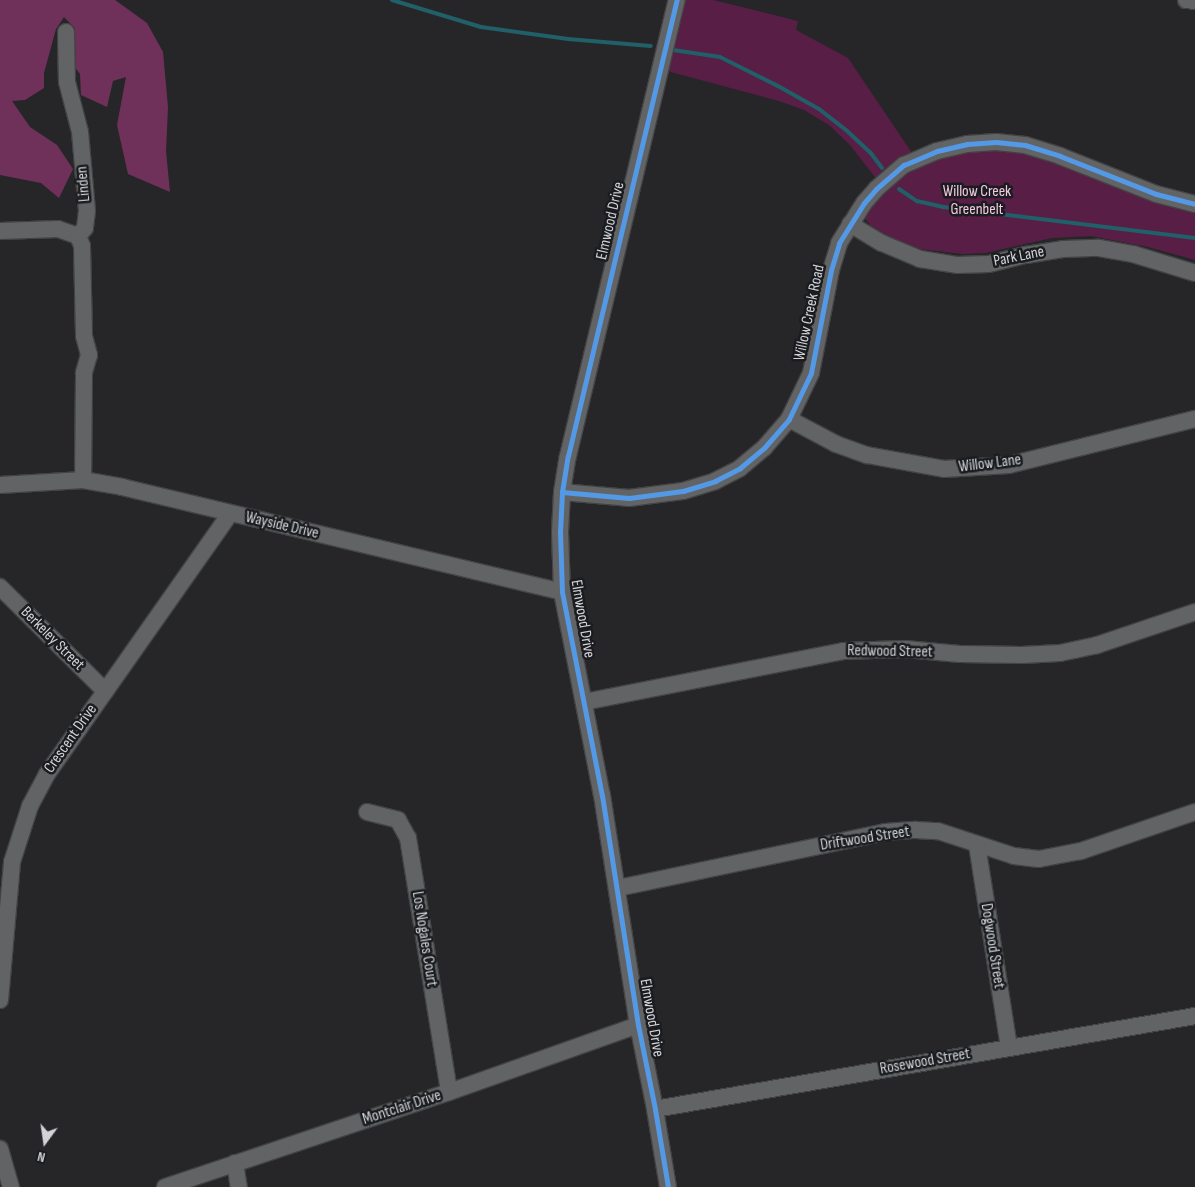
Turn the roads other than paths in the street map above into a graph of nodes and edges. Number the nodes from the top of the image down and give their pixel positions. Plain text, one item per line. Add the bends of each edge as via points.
1 (677, 0) edge
2 (1186, 0) edge
3 (1195, 2) edge
4 (66, 32) dead end
5 (1195, 204) edge
6 (850, 224) junction
7 (0, 231) edge
8 (78, 236) junction
9 (1195, 273) edge
10 (789, 419) junction
11 (1195, 419) edge
12 (83, 480) junction
13 (0, 485) edge
14 (562, 492) junction
15 (230, 514) junction
16 (0, 587) edge
17 (562, 592) junction
18 (1195, 612) edge
19 (105, 691) junction
20 (584, 702) junction
21 (367, 812) dead end
22 (1195, 812) edge
23 (977, 845) junction
24 (6, 859) edge
25 (618, 888) junction
26 (0, 1000) edge
27 (1195, 1016) edge
28 (638, 1026) junction
29 (1009, 1047) junction
30 (449, 1092) junction
31 (655, 1109) junction
32 (0, 1149) edge
33 (235, 1163) junction
34 (11, 1187) edge
35 (165, 1187) edge
36 (239, 1187) edge
37 (668, 1187) edge

1 - 14 street, Elmwood Drive
2 - 3 street
4 - 8 street, Linden via 67,82 80,132 86,211 85,228
5 - 6 street, Willow Creek Road via 1156,194 1025,145 996,142 937,151 896,171 876,188
6 - 9 street, Park Lane via 882,243 920,259 957,265 989,264 1063,249 1099,248 1133,254
6 - 10 street, Willow Creek Road via 839,243 831,270 811,373
7 - 8 street via 58,229
8 - 12 street, Linden via 82,246 84,336 90,355 84,374
10 - 11 street, Willow Lane via 836,444 867,455 944,469 1009,465
10 - 14 street, Willow Creek Road via 764,448 740,468 715,481 683,491 629,498
12 - 13 street, Wayside Drive
12 - 15 street, Wayside Drive
14 - 17 street, Elmwood Drive
15 - 17 street, Wayside Drive
15 - 19 street, Crescent Drive
16 - 19 street, Berkeley Street
17 - 20 street, Elmwood Drive
18 - 20 street, Redwood Street via 1097,645 1060,653 960,654 905,649 843,651
19 - 24 street, Crescent Drive via 46,774
20 - 25 street, Elmwood Drive
21 - 30 street, Los Nogales Court via 398,820 408,838
22 - 23 street, Driftwood Street via 1081,851 1039,859 1014,856
23 - 25 street, Driftwood Street via 938,831 885,832
23 - 29 street, Dogwood Street
24 - 26 street, Crescent Drive
25 - 28 street, Elmwood Drive
27 - 29 street, Rosewood Street
28 - 30 street, Montclair Drive
28 - 31 street, Elmwood Drive
29 - 31 street, Rosewood Street
30 - 33 street, Montclair Drive
31 - 37 street, Elmwood Drive
32 - 34 street
33 - 35 street, Montclair Drive
33 - 36 street

